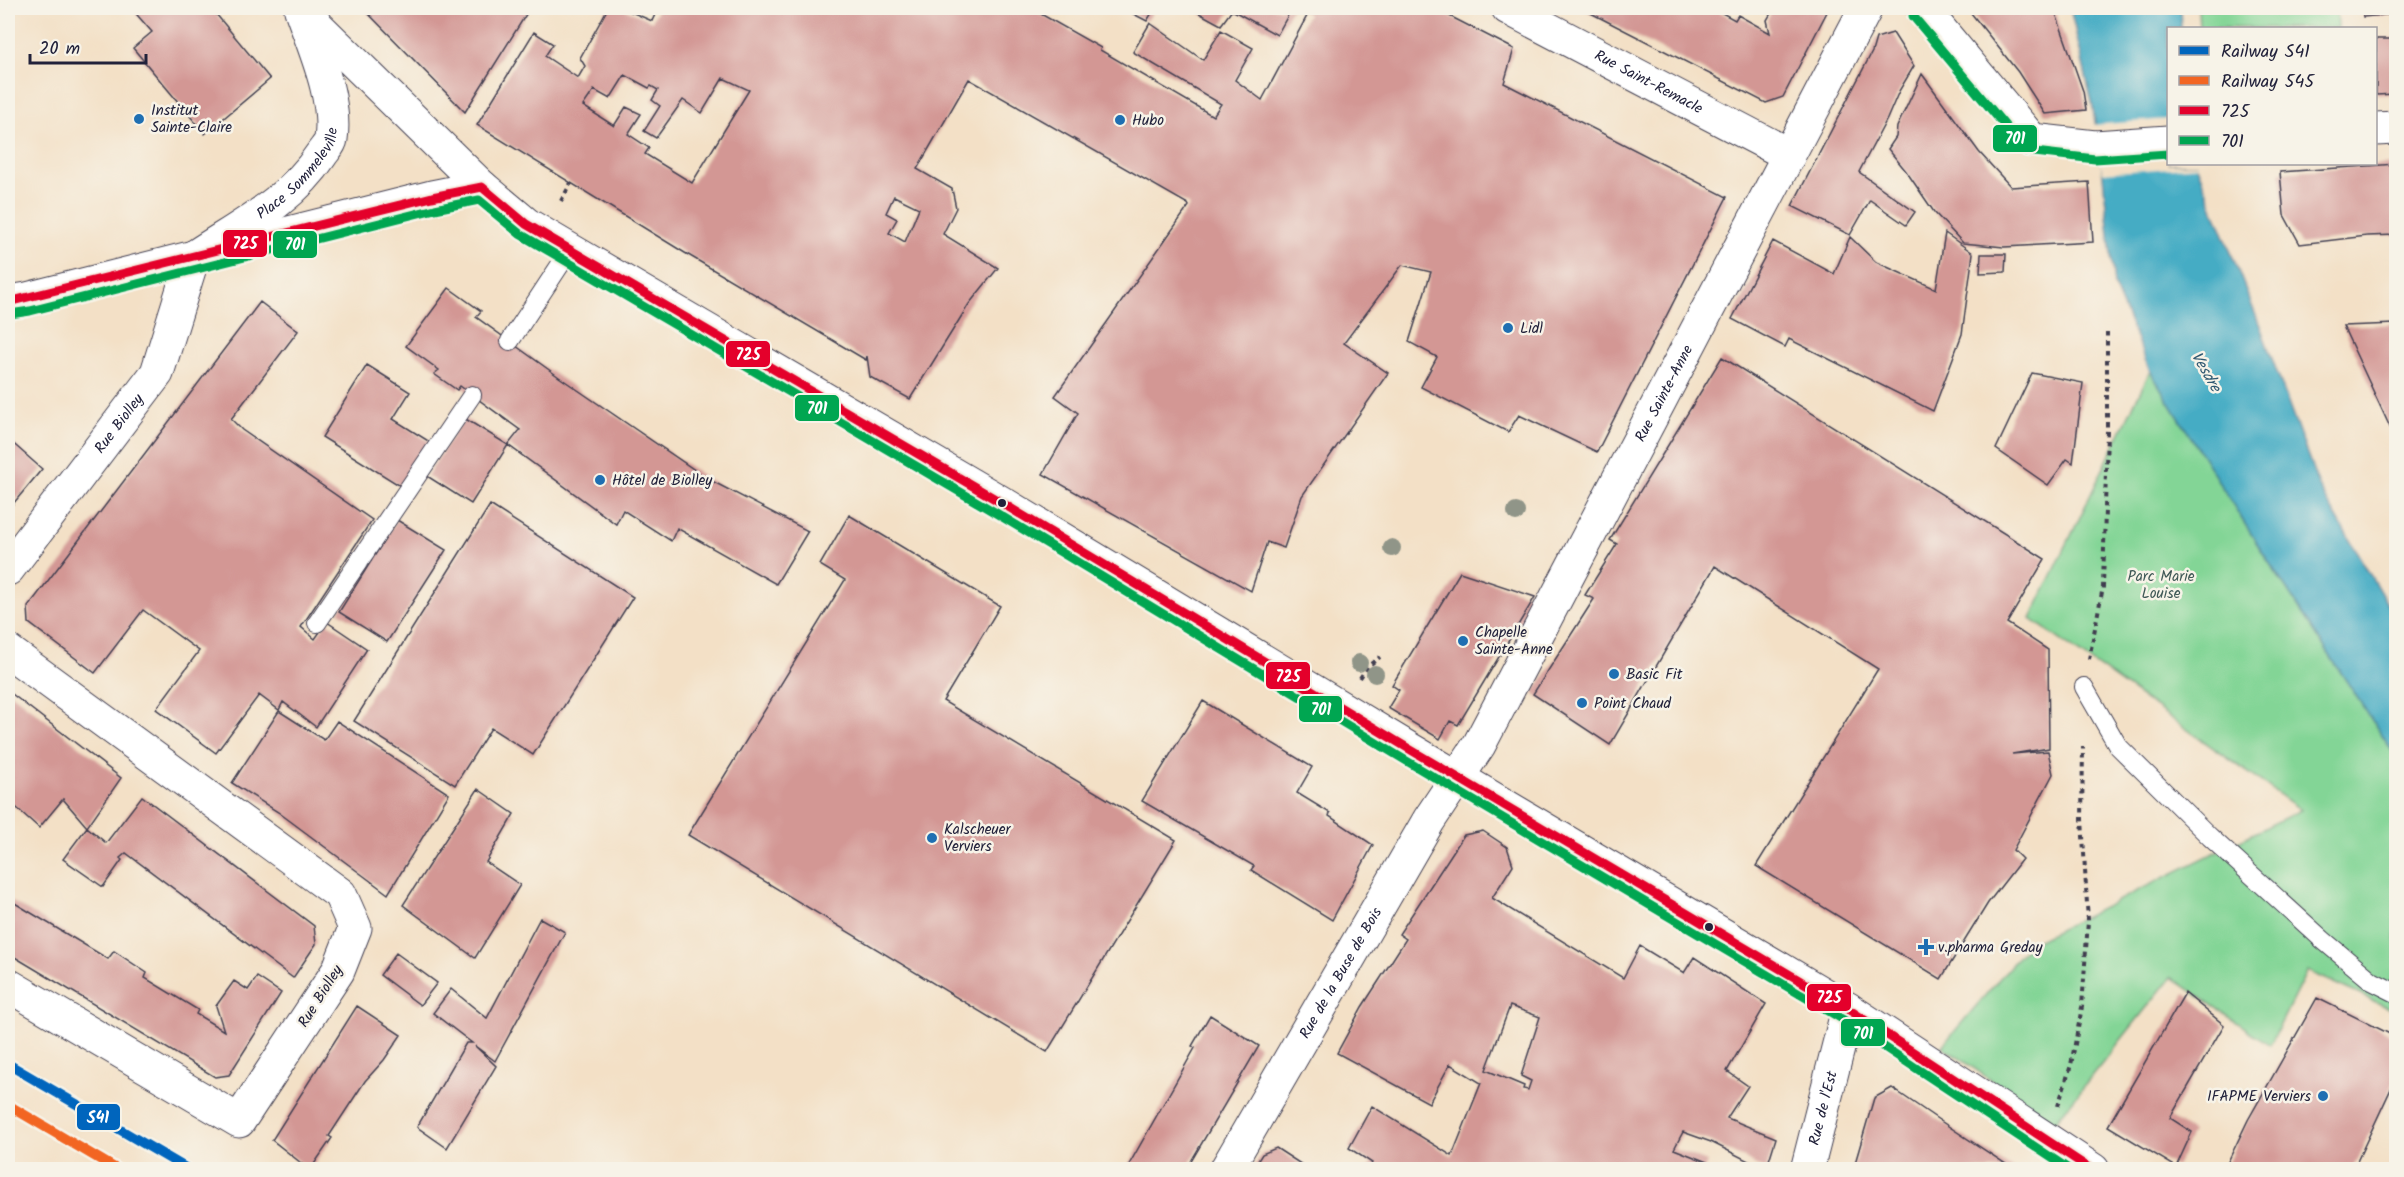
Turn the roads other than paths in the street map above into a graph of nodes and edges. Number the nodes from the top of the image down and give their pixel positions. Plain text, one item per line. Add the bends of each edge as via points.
1 (1508, 8) edge
2 (1866, 8) edge
3 (1922, 8) edge
4 (300, 9) edge
5 (2397, 128) edge
6 (2377, 129) edge
7 (2167, 142) edge
8 (1789, 155) junction
9 (482, 187) junction
10 (570, 250) junction
11 (193, 257) junction
12 (8, 302) edge
13 (510, 341) dead end
14 (472, 394) dead end
15 (8, 569) edge
16 (317, 623) dead end
17 (8, 651) edge
18 (2084, 687) road end
19 (1456, 777) junction
20 (8, 985) edge
21 (2397, 993) edge
22 (1848, 1009) junction
23 (1226, 1170) edge
24 (1807, 1170) edge
25 (2093, 1170) edge

1 - 8 street, Rue Saint-Remacle
2 - 8 street, Rue Sainte-Anne
3 - 7 street via 2032,140 2095,147
4 - 9 street, Place Sommeleville
4 - 11 street, Place Sommeleville via 325,81 331,141 299,183
5 - 6 street
8 - 19 street, Rue Sainte-Anne via 1479,745
9 - 10 street, Place Sommeleville via 526,224
9 - 11 street, Place Sommeleville via 432,196
10 - 13 lane
10 - 19 street, Place Sommeleville
11 - 12 street
11 - 15 street, Rue Biolley via 157,373
14 - 16 lane
17 - 20 street, Rue Biolley via 340,894 355,928 338,971 239,1121
18 - 21 lane via 2118,746 2210,837 2331,947 2372,981
19 - 22 street, Place Sommeleville
19 - 23 street, Rue de la Buse de Bois
22 - 24 street, Rue de l'Est
22 - 25 street, Place Sommeleville

